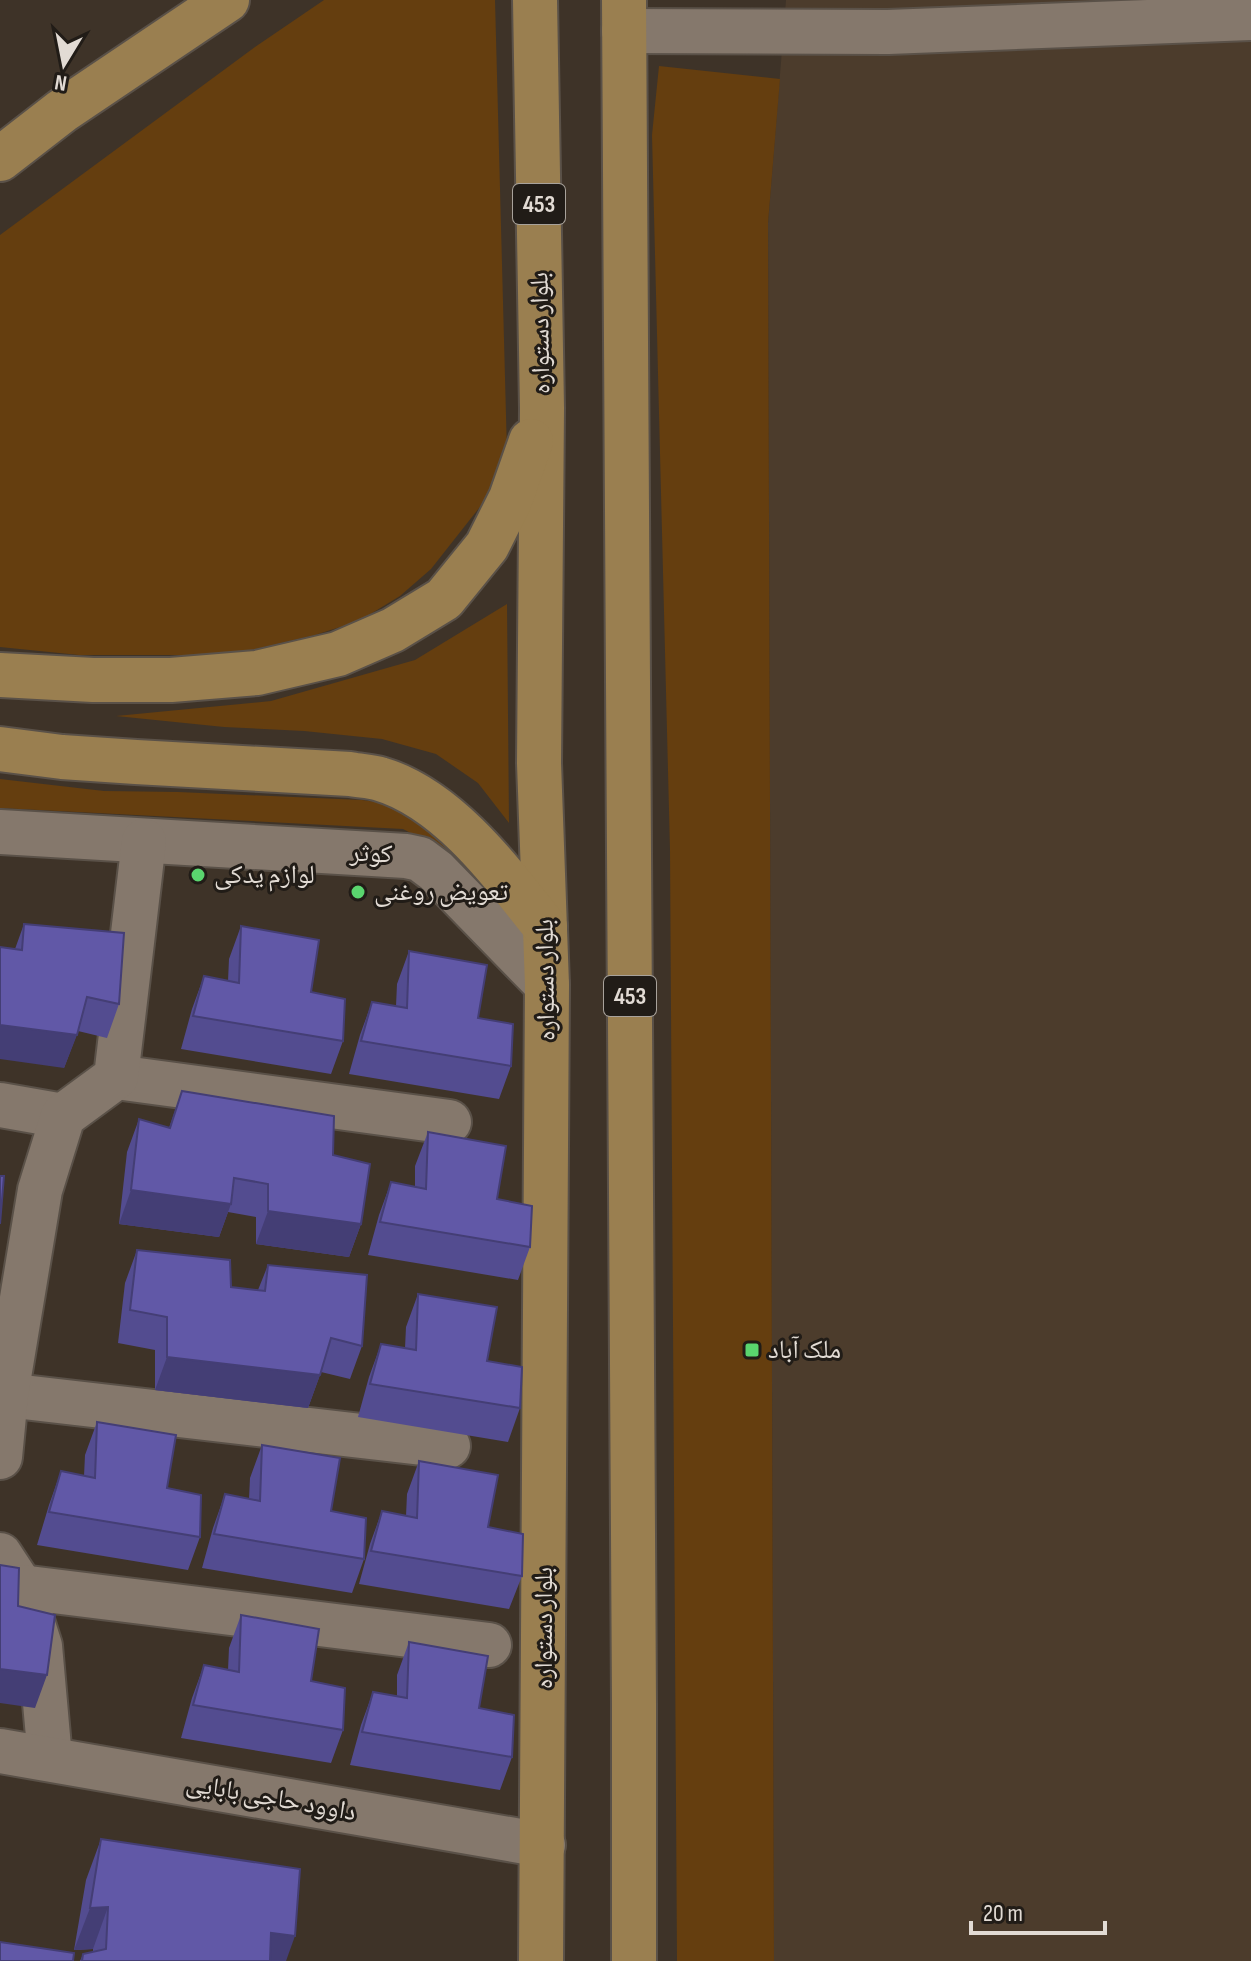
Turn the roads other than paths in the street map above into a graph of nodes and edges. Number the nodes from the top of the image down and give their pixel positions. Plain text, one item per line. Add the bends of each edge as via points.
1 (227, 0) edge
2 (535, 0) edge
3 (630, 10) edge
4 (1251, 18) edge
5 (62, 111) junction
6 (0, 159) edge
7 (0, 168) edge
8 (542, 408) junction
9 (0, 675) edge
10 (0, 749) edge
11 (0, 832) edge
12 (144, 841) junction
13 (545, 927) junction
14 (547, 985) junction
15 (116, 1077) junction
16 (0, 1105) edge
17 (63, 1116) junction
18 (449, 1122) dead end
19 (6, 1395) junction
20 (448, 1446) dead end
21 (0, 1457) edge
22 (10, 1571) edge
23 (489, 1645) dead end
24 (0, 1751) edge
25 (50, 1759) junction
26 (543, 1845) junction
27 (541, 1961) edge
28 (634, 1961) edge

1 - 5 main road
2 - 8 main road, بلوار دستواره / 453
3 - 4 street via 888,32
3 - 28 main road, 453
5 - 6 main road
5 - 7 main road
8 - 9 main road via 511,498 487,546 444,599 393,630 338,654 257,673 171,680
8 - 13 main road, بلوار دستواره / 453 via 539,763
10 - 13 main road via 380,779 439,809 495,864
11 - 12 street, کوثر
12 - 14 street, کوثر via 420,859
12 - 15 street
13 - 14 main road, بلوار دستواره / 453
14 - 26 main road, بلوار دستواره / 453
15 - 17 street
15 - 18 street
16 - 17 street
17 - 19 street via 40,1190
19 - 20 street
19 - 21 street
22 - 23 street
22 - 25 street via 40,1646
24 - 25 street, داوود حاجی بابایی
25 - 26 street, داوود حاجی بابایی
26 - 27 main road, بلوار دستواره / 453

